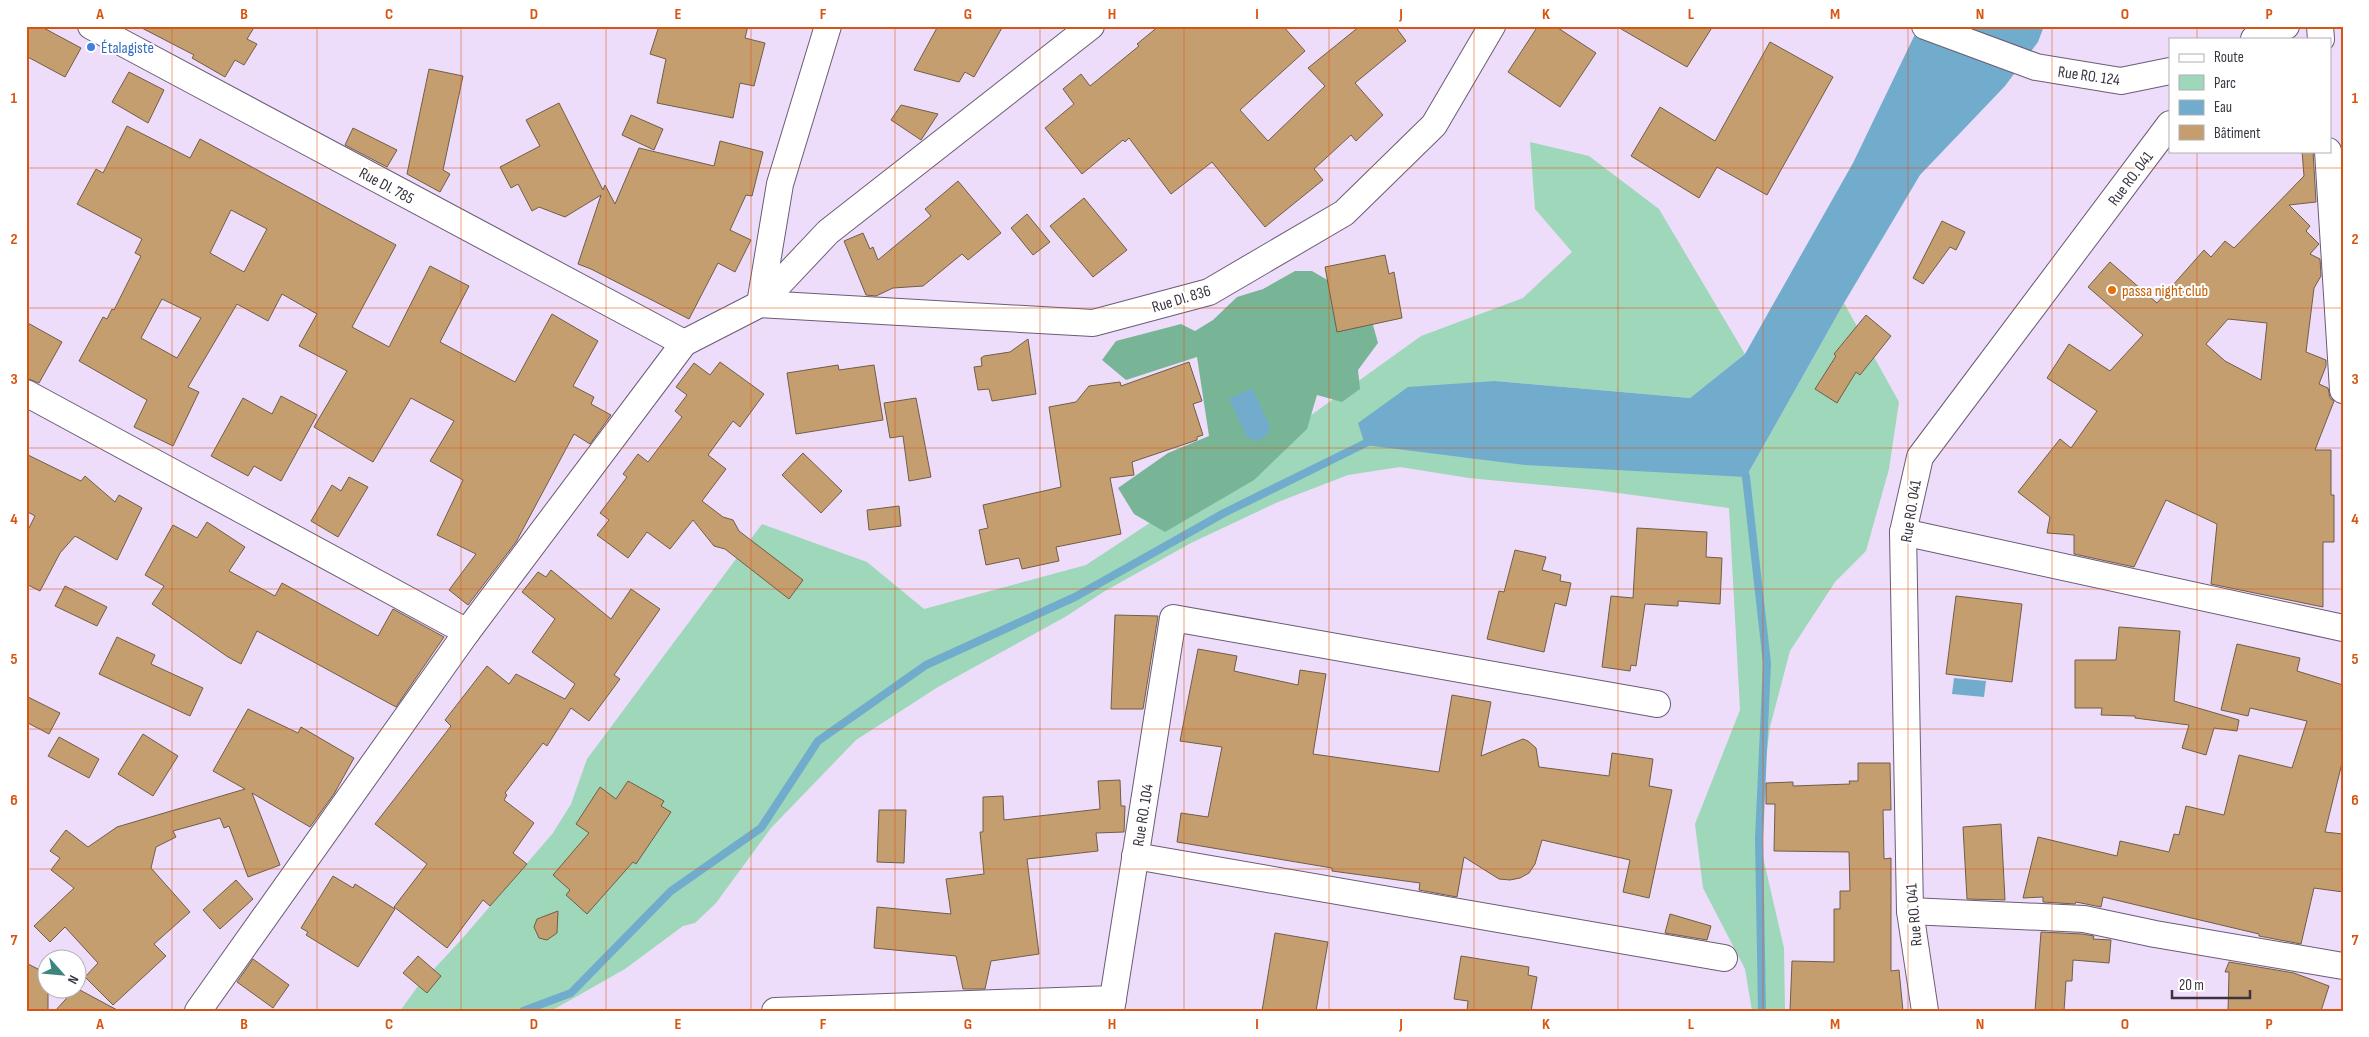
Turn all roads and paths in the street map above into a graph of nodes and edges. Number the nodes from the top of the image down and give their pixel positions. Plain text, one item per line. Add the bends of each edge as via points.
1 (91, 26) edge
2 (828, 26) edge
3 (1091, 26) edge
4 (1492, 26) edge
5 (1925, 26) edge
6 (2286, 26) edge
7 (2256, 38) edge
8 (2169, 71) edge
9 (2169, 125) edge
10 (2328, 152) edge
11 (760, 304) junction
12 (684, 343) junction
13 (2343, 390) edge
14 (26, 393) edge
15 (1903, 532) junction
16 (2343, 628) edge
17 (467, 632) junction
18 (1657, 704) dead end
19 (1135, 856) junction
20 (1910, 911) junction
21 (1724, 958) dead end
22 (2343, 966) edge
23 (1112, 1005) edge
24 (198, 1011) edge
25 (776, 1011) edge
26 (1925, 1011) edge

1 - 12 street, Rue DI. 785
2 - 11 street via 780,184
3 - 11 street via 828,232
4 - 11 street, Rue DI. 836 via 1434,125 1344,213 1209,292 1092,323
5 - 8 street, Rue RO. 124 via 2036,67 2122,81
6 - 7 street
9 - 15 street, Rue RO. 041 via 1920,457
10 - 13 street
11 - 12 street
12 - 17 street
14 - 17 street
15 - 16 street
15 - 20 street, Rue RO. 041
17 - 24 street
18 - 19 street, Rue RO. 104 via 1173,618
19 - 21 street
19 - 23 street, Rue RO. 104
20 - 22 street via 2084,919
20 - 26 street, Rue RO. 041
23 - 25 street

